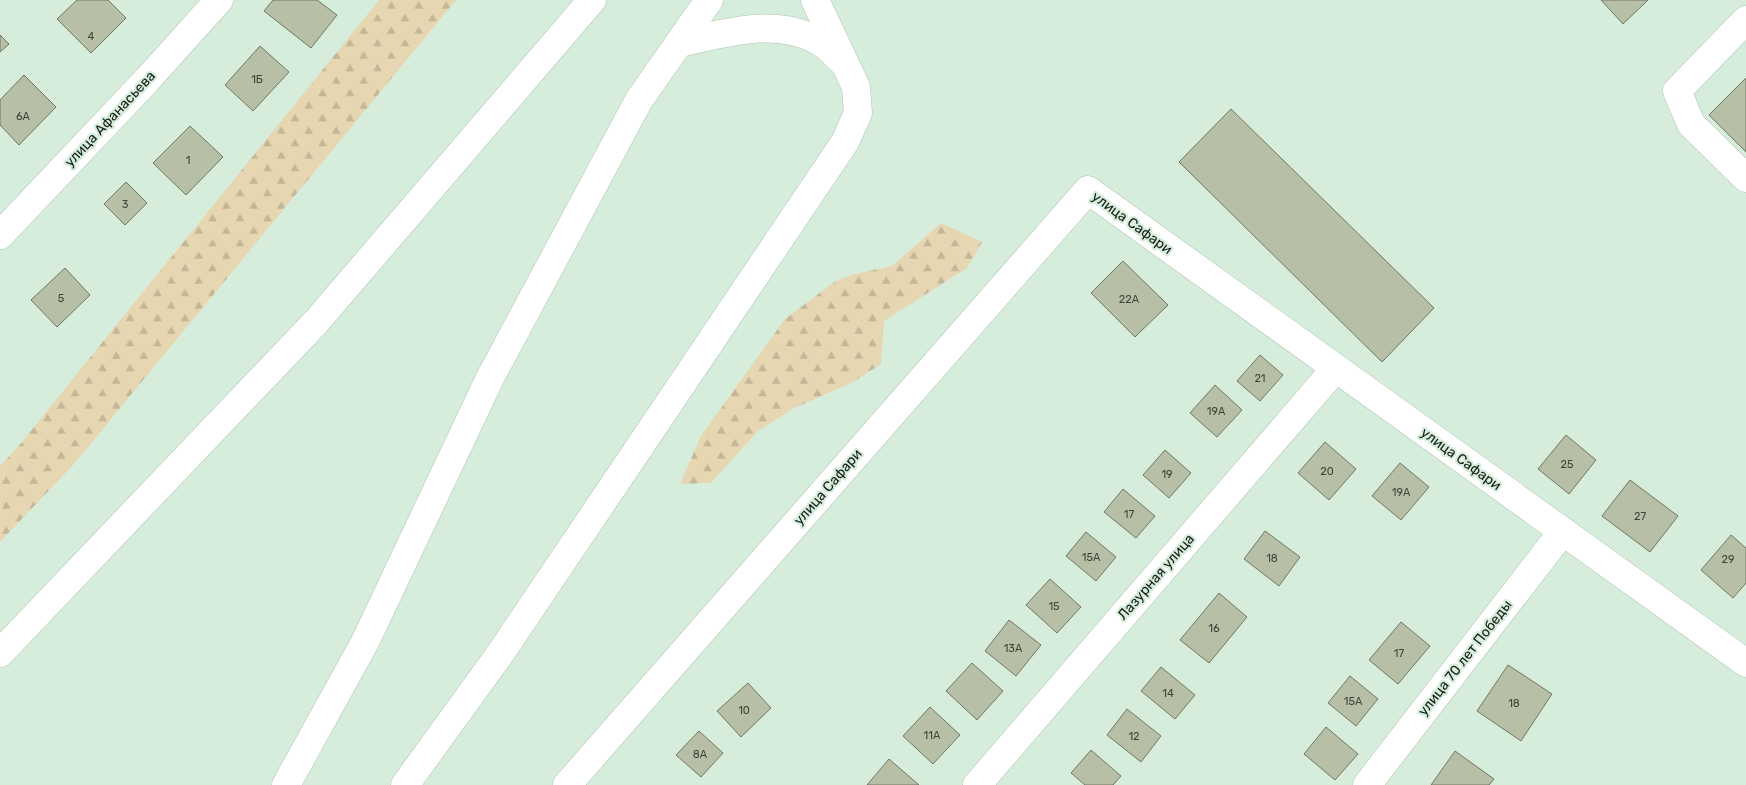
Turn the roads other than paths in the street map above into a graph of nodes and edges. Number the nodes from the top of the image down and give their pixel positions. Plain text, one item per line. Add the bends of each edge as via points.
1 (218, 0) edge
2 (592, 0) edge
3 (709, 0) edge
4 (815, 0) edge
5 (1746, 20) edge
6 (679, 43) junction
7 (848, 66) junction
8 (1746, 178) edge
9 (0, 235) edge
10 (1336, 368) junction
11 (1563, 531) junction
12 (0, 653) edge
13 (1746, 663) edge
14 (286, 785) edge
15 (405, 785) edge
16 (567, 785) edge
17 (977, 785) edge
18 (1367, 785) edge

1 - 9 street, улица Афанасьева
2 - 12 street via 316,322
3 - 6 street
4 - 7 street
5 - 8 street via 1677,91 1691,124
6 - 7 street via 753,28 791,30 823,44
6 - 14 street via 639,100 494,370 365,642
7 - 15 street via 856,87 858,113 845,142 500,654
10 - 11 street, улица Сафари
10 - 16 street, улица Сафари via 1088,190
10 - 17 street, Лазурная улица
11 - 13 street, улица Сафари
11 - 18 street, улица 70 лет Победы

